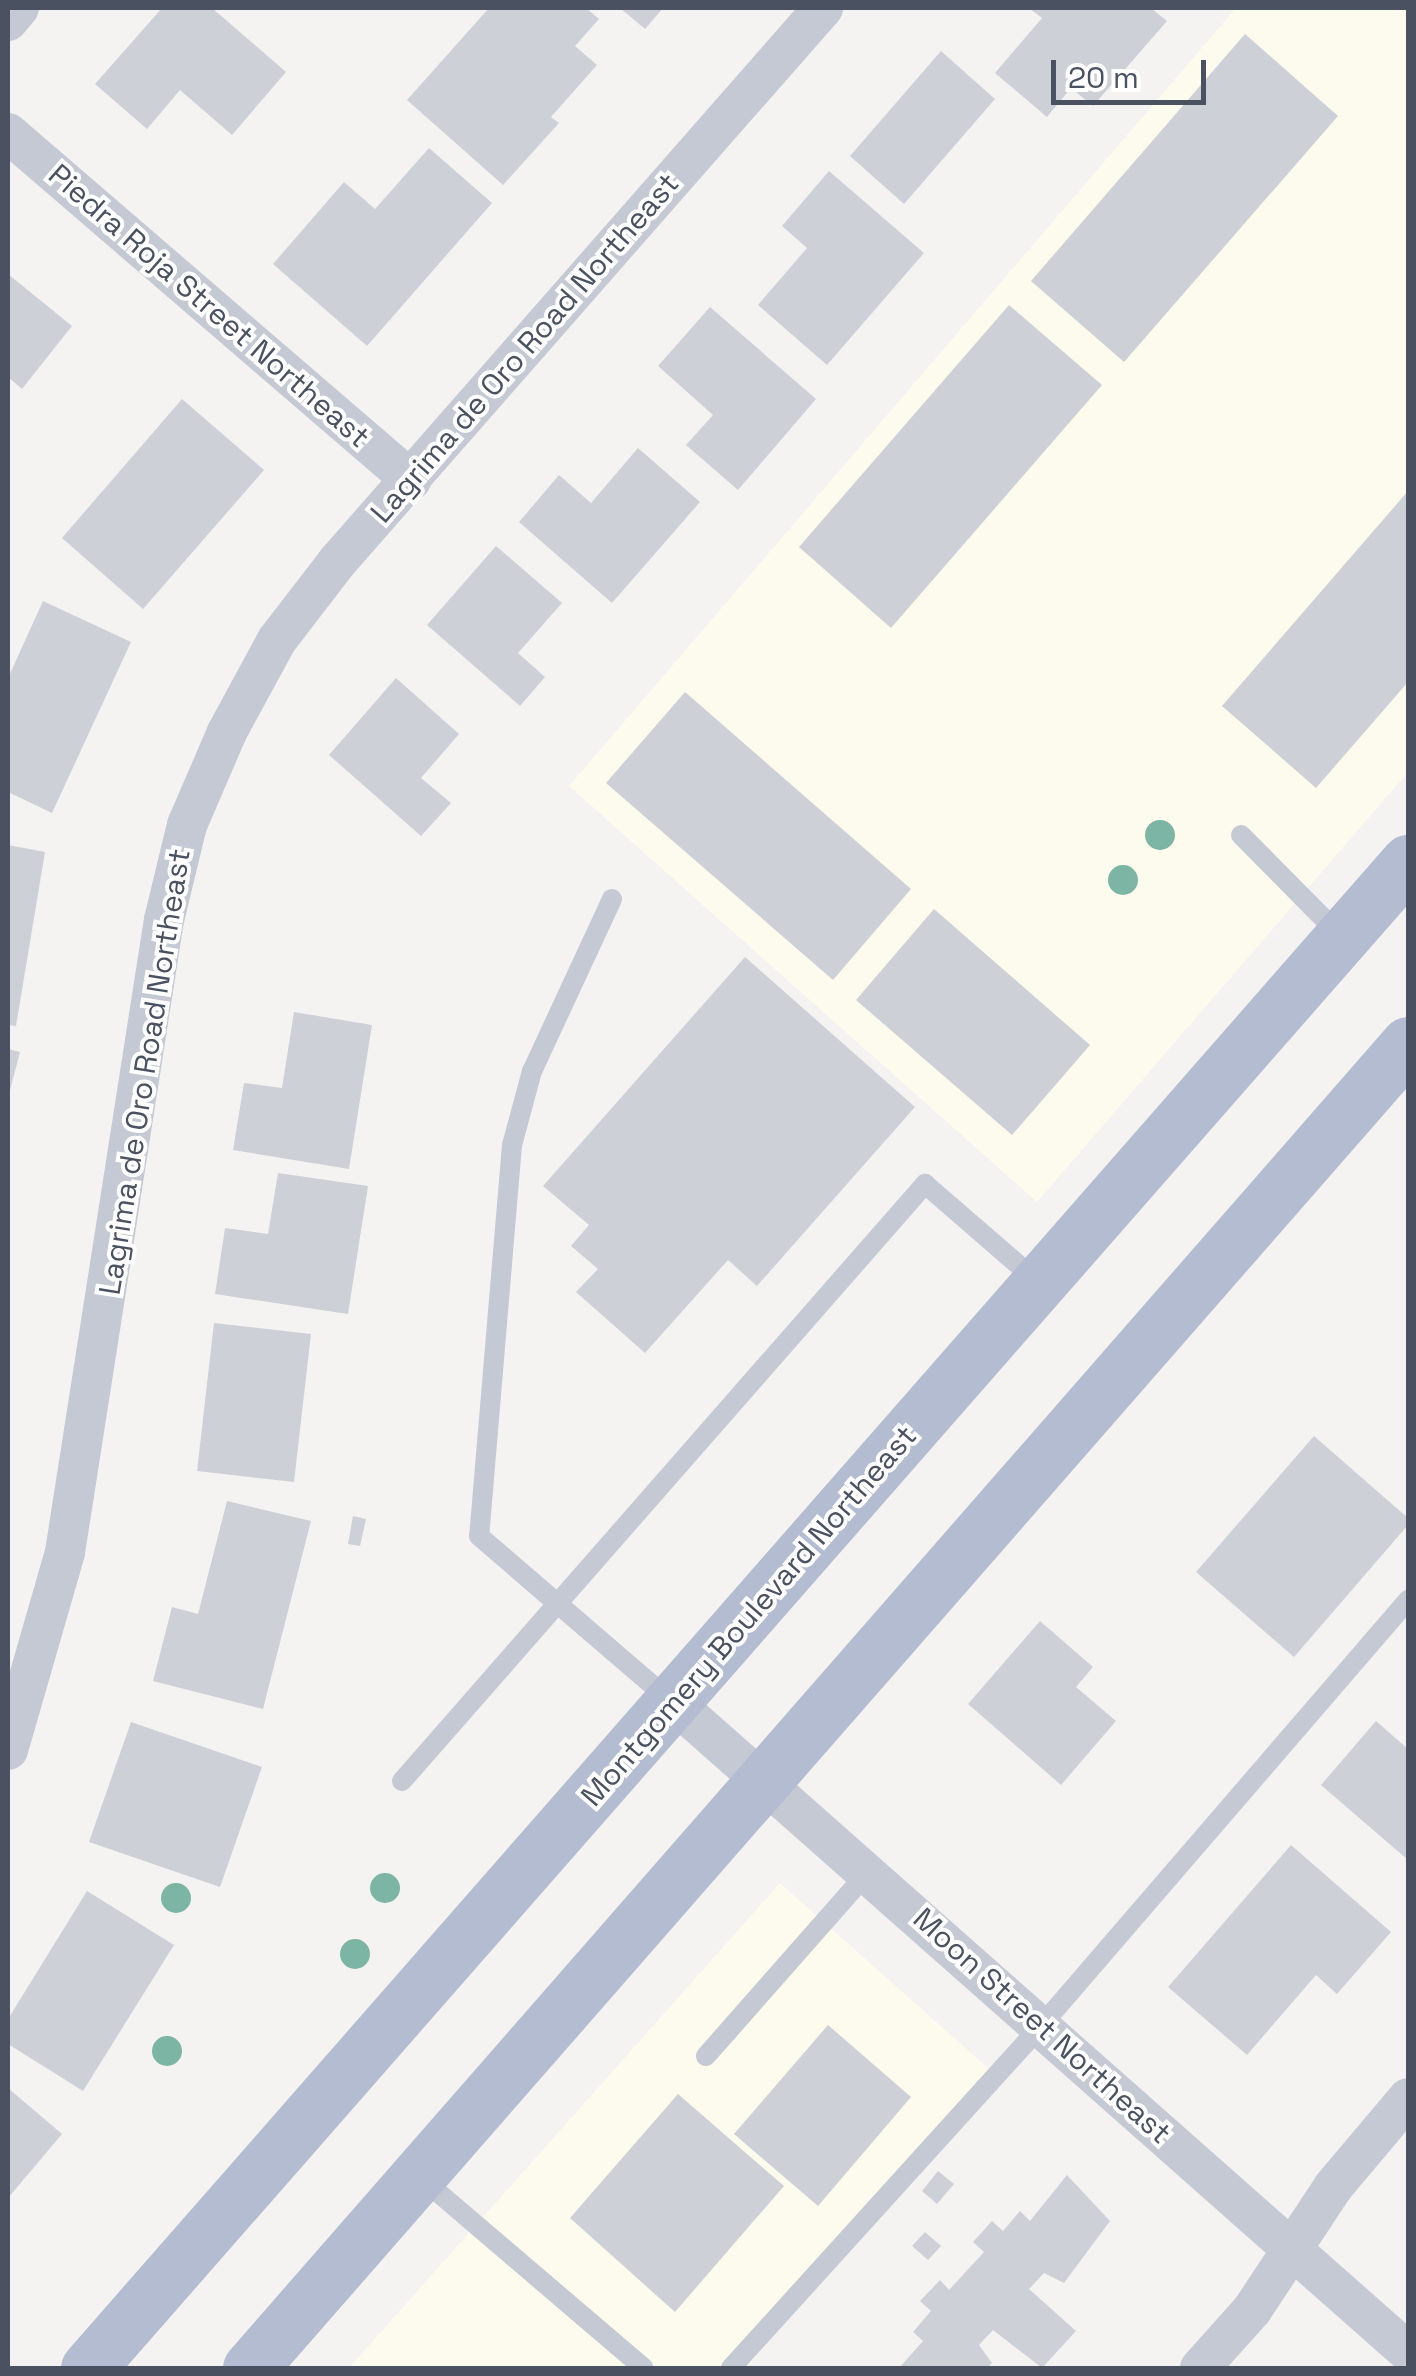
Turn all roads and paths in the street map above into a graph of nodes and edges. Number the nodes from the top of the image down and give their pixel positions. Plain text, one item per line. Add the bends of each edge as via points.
1 (19, 8) edge
2 (822, 8) edge
3 (8, 21) edge
4 (8, 132) edge
5 (411, 480) junction
6 (1241, 835) dead end
7 (1408, 862) edge
8 (612, 898) dead end
9 (1342, 938) junction
10 (1408, 1044) edge
11 (1040, 1284) junction
12 (1408, 1600) edge
13 (558, 1604) junction
14 (674, 1703) junction
15 (8, 1750) edge
16 (402, 1782) dead end
17 (767, 1782) junction
18 (868, 1872) junction
19 (1040, 2027) junction
20 (706, 2056) dead end
21 (1408, 2098) edge
22 (419, 2176) junction
23 (1291, 2245) junction
24 (1408, 2352) edge
25 (88, 2368) edge
26 (250, 2368) edge
27 (644, 2368) edge
28 (731, 2368) edge
29 (1200, 2368) edge

1 - 3 street
2 - 5 street, Lagrima de Oro Road Northeast
4 - 5 street, Piedra Roja Street Northeast
5 - 15 street, Lagrima de Oro Road Northeast via 278,640 187,825 164,920 65,1552
6 - 9 lane
7 - 9 main road, Montgomery Boulevard Northeast
8 - 13 lane via 532,1071 512,1145 480,1536
9 - 11 main road, Montgomery Boulevard Northeast
10 - 17 main road
11 - 13 lane via 925,1184
11 - 14 main road, Montgomery Boulevard Northeast
12 - 19 lane
13 - 14 lane
13 - 16 lane
14 - 17 street, Moon Street Northeast
14 - 25 main road, Montgomery Boulevard Northeast
17 - 18 street, Moon Street Northeast
17 - 22 main road
18 - 19 street, Moon Street Northeast
18 - 20 lane
19 - 23 street, Moon Street Northeast
19 - 28 lane
21 - 23 street
22 - 26 main road
22 - 27 lane
23 - 24 street, Moon Street Northeast
23 - 29 street via 1252,2310

